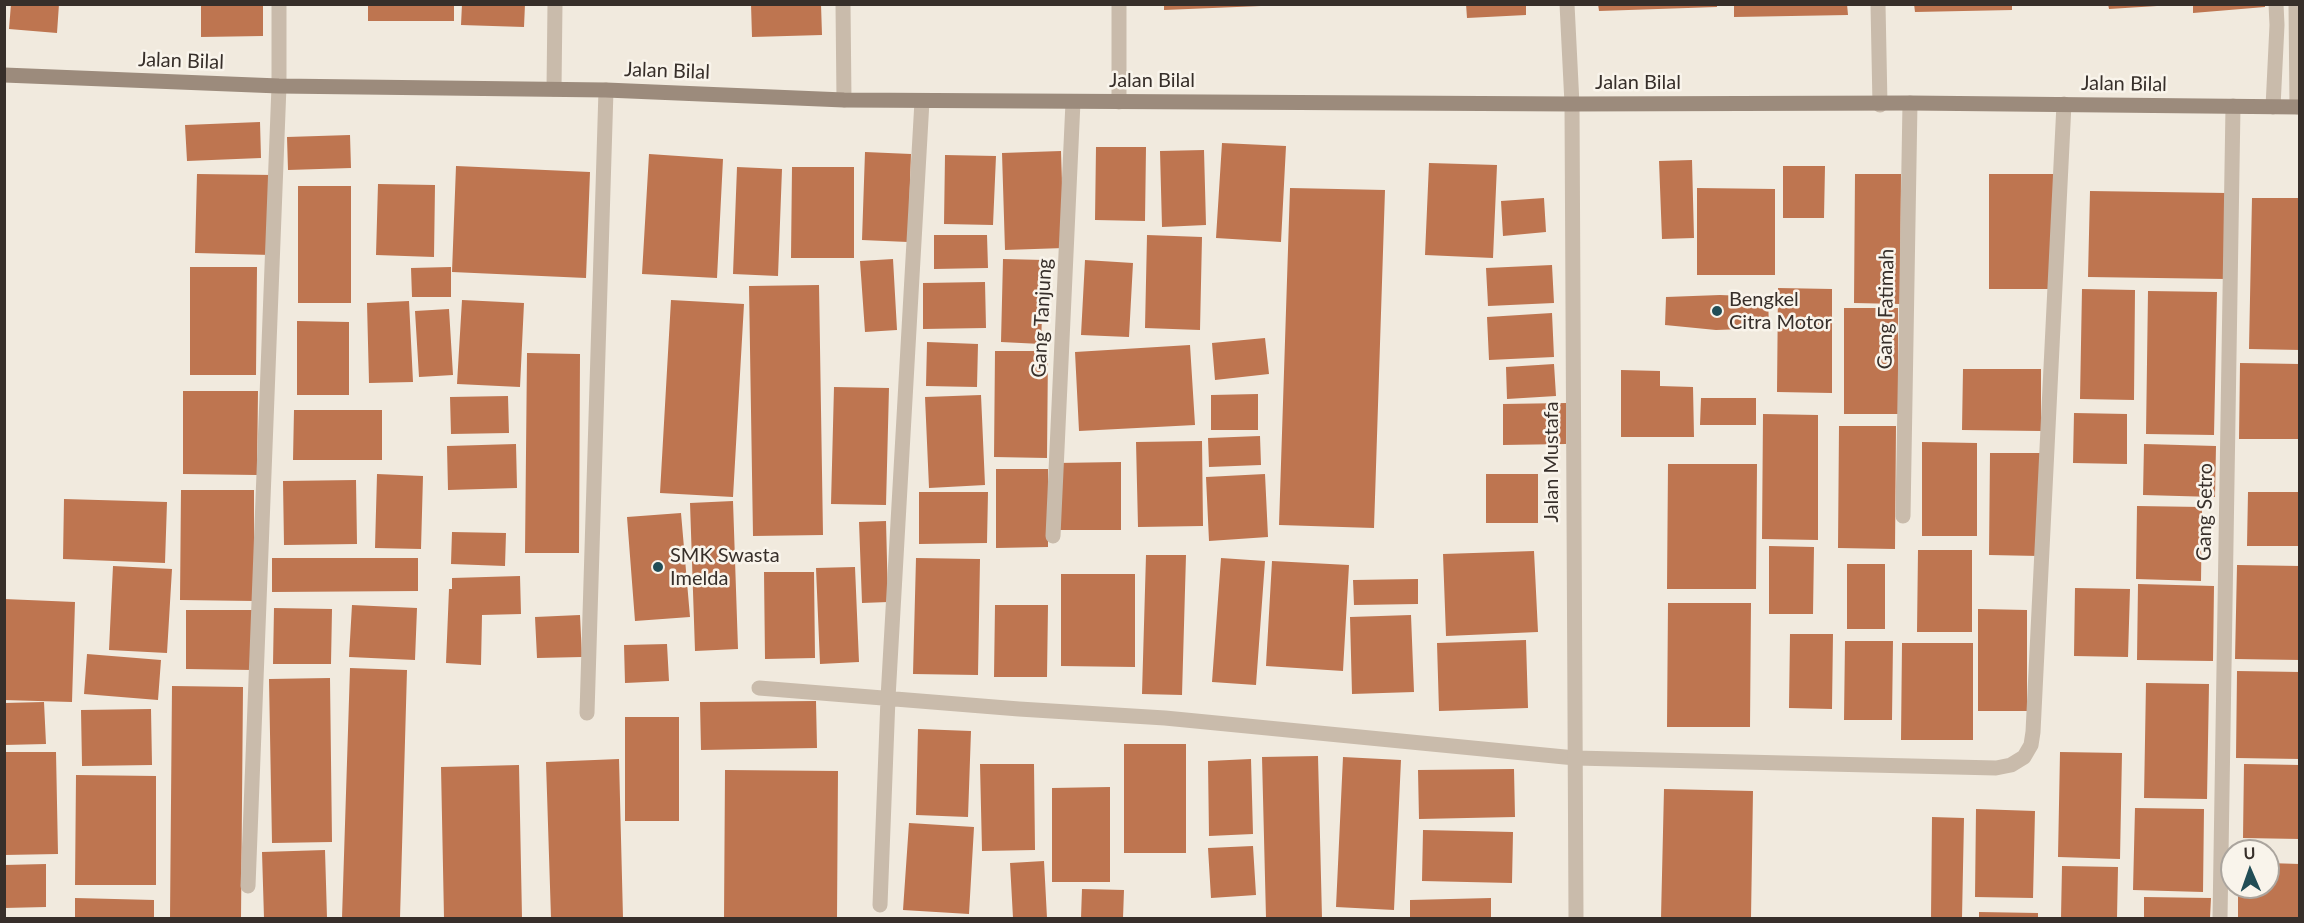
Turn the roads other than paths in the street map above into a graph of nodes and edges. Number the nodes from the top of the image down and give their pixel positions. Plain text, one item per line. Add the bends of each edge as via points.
1 (279, 4) edge
2 (555, 4) edge
3 (843, 4) edge
4 (1119, 4) edge
5 (1568, 4) edge
6 (1878, 4) edge
7 (2276, 4) edge
8 (2296, 4) edge
9 (4, 75) edge
10 (279, 86) junction
11 (554, 89) junction
12 (606, 90) junction
13 (844, 100) junction
14 (922, 101) junction
15 (1072, 102) junction
16 (1119, 102) junction
17 (1910, 103) junction
18 (1572, 104) junction
19 (1880, 105) junction
20 (2064, 105) junction
21 (2233, 106) junction
22 (2273, 107) junction
23 (2298, 107) edge
24 (1904, 516) dead end
25 (1053, 536) dead end
26 (759, 688) dead end
27 (888, 698) junction
28 (586, 713) dead end
29 (1575, 758) junction
30 (248, 886) dead end
31 (880, 905) dead end
32 (1576, 918) edge
33 (2220, 918) edge

1 - 10 street
2 - 11 street
3 - 13 street
4 - 16 street
5 - 18 street, Jalan Mustafa
6 - 19 street
7 - 22 street
8 - 23 street
9 - 10 main road, Jalan Bilal
10 - 11 main road, Jalan Bilal
10 - 30 street
11 - 12 main road, Jalan Bilal
12 - 13 main road, Jalan Bilal
12 - 28 street
13 - 14 main road, Jalan Bilal
14 - 15 main road, Jalan Bilal
14 - 27 street
15 - 16 main road, Jalan Bilal
15 - 25 street, Gang Tanjung
16 - 18 main road, Jalan Bilal
17 - 19 main road, Jalan Bilal
17 - 20 main road, Jalan Bilal
17 - 24 street, Gang Fatimah
18 - 19 main road, Jalan Bilal
18 - 29 street, Jalan Mustafa
20 - 21 main road, Jalan Bilal
20 - 29 street via 2033,732 2025,757 1996,768
21 - 22 main road, Jalan Bilal
21 - 33 street, Gang Setro
22 - 23 main road, Jalan Bilal
26 - 27 street
27 - 29 street via 1165,718
27 - 31 street
29 - 32 street, Jalan Mustafa

